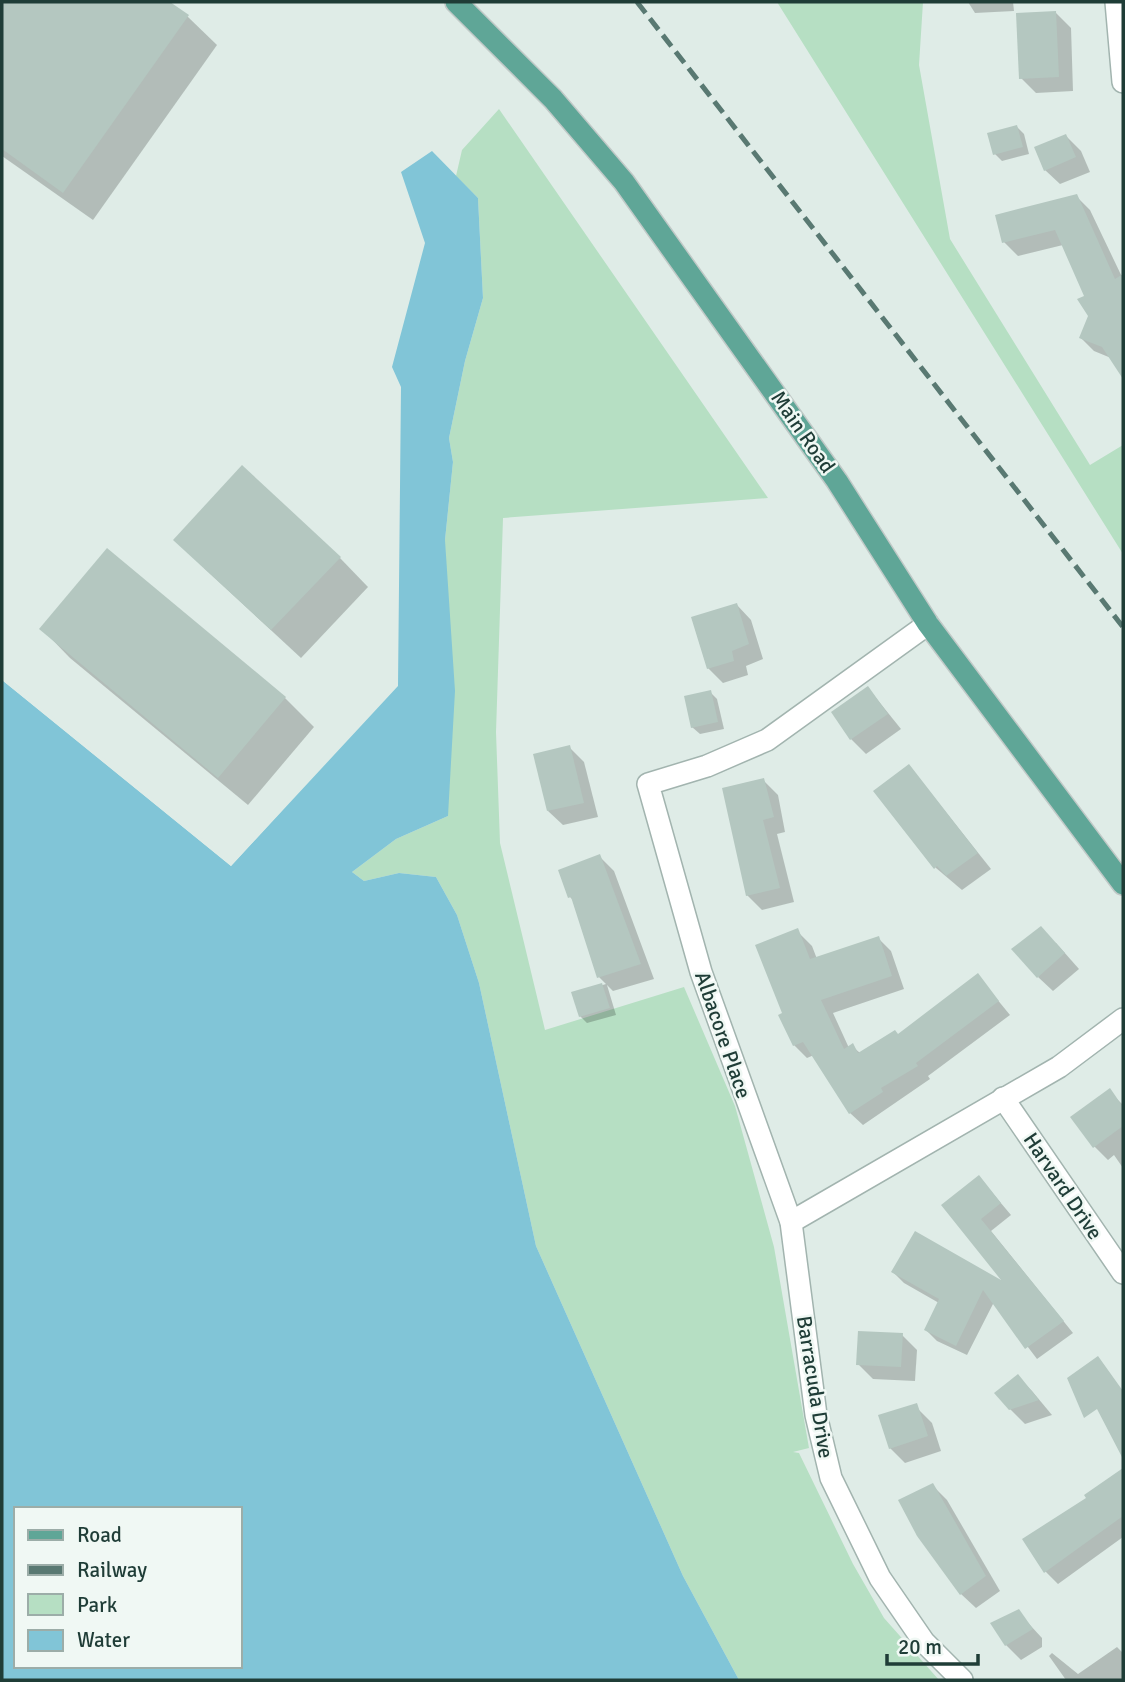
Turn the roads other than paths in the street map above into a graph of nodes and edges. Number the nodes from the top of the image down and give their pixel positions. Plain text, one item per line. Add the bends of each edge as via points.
1 (456, 2) edge
2 (1116, 2) edge
3 (1123, 82) edge
4 (928, 624) junction
5 (1123, 884) edge
6 (1123, 1019) edge
7 (1003, 1098) junction
8 (791, 1222) junction
9 (1123, 1273) edge
10 (962, 1680) edge

1 - 4 main road, Main Road via 553,99 624,182 837,481
2 - 3 street
4 - 5 main road, Main Road
4 - 8 street, Albacore Place via 767,740 707,766 648,784 701,972
6 - 7 street via 1059,1067
7 - 8 street
7 - 9 street, Harvard Drive
8 - 10 street, Barracuda Drive via 817,1415 831,1478 880,1578 924,1642

